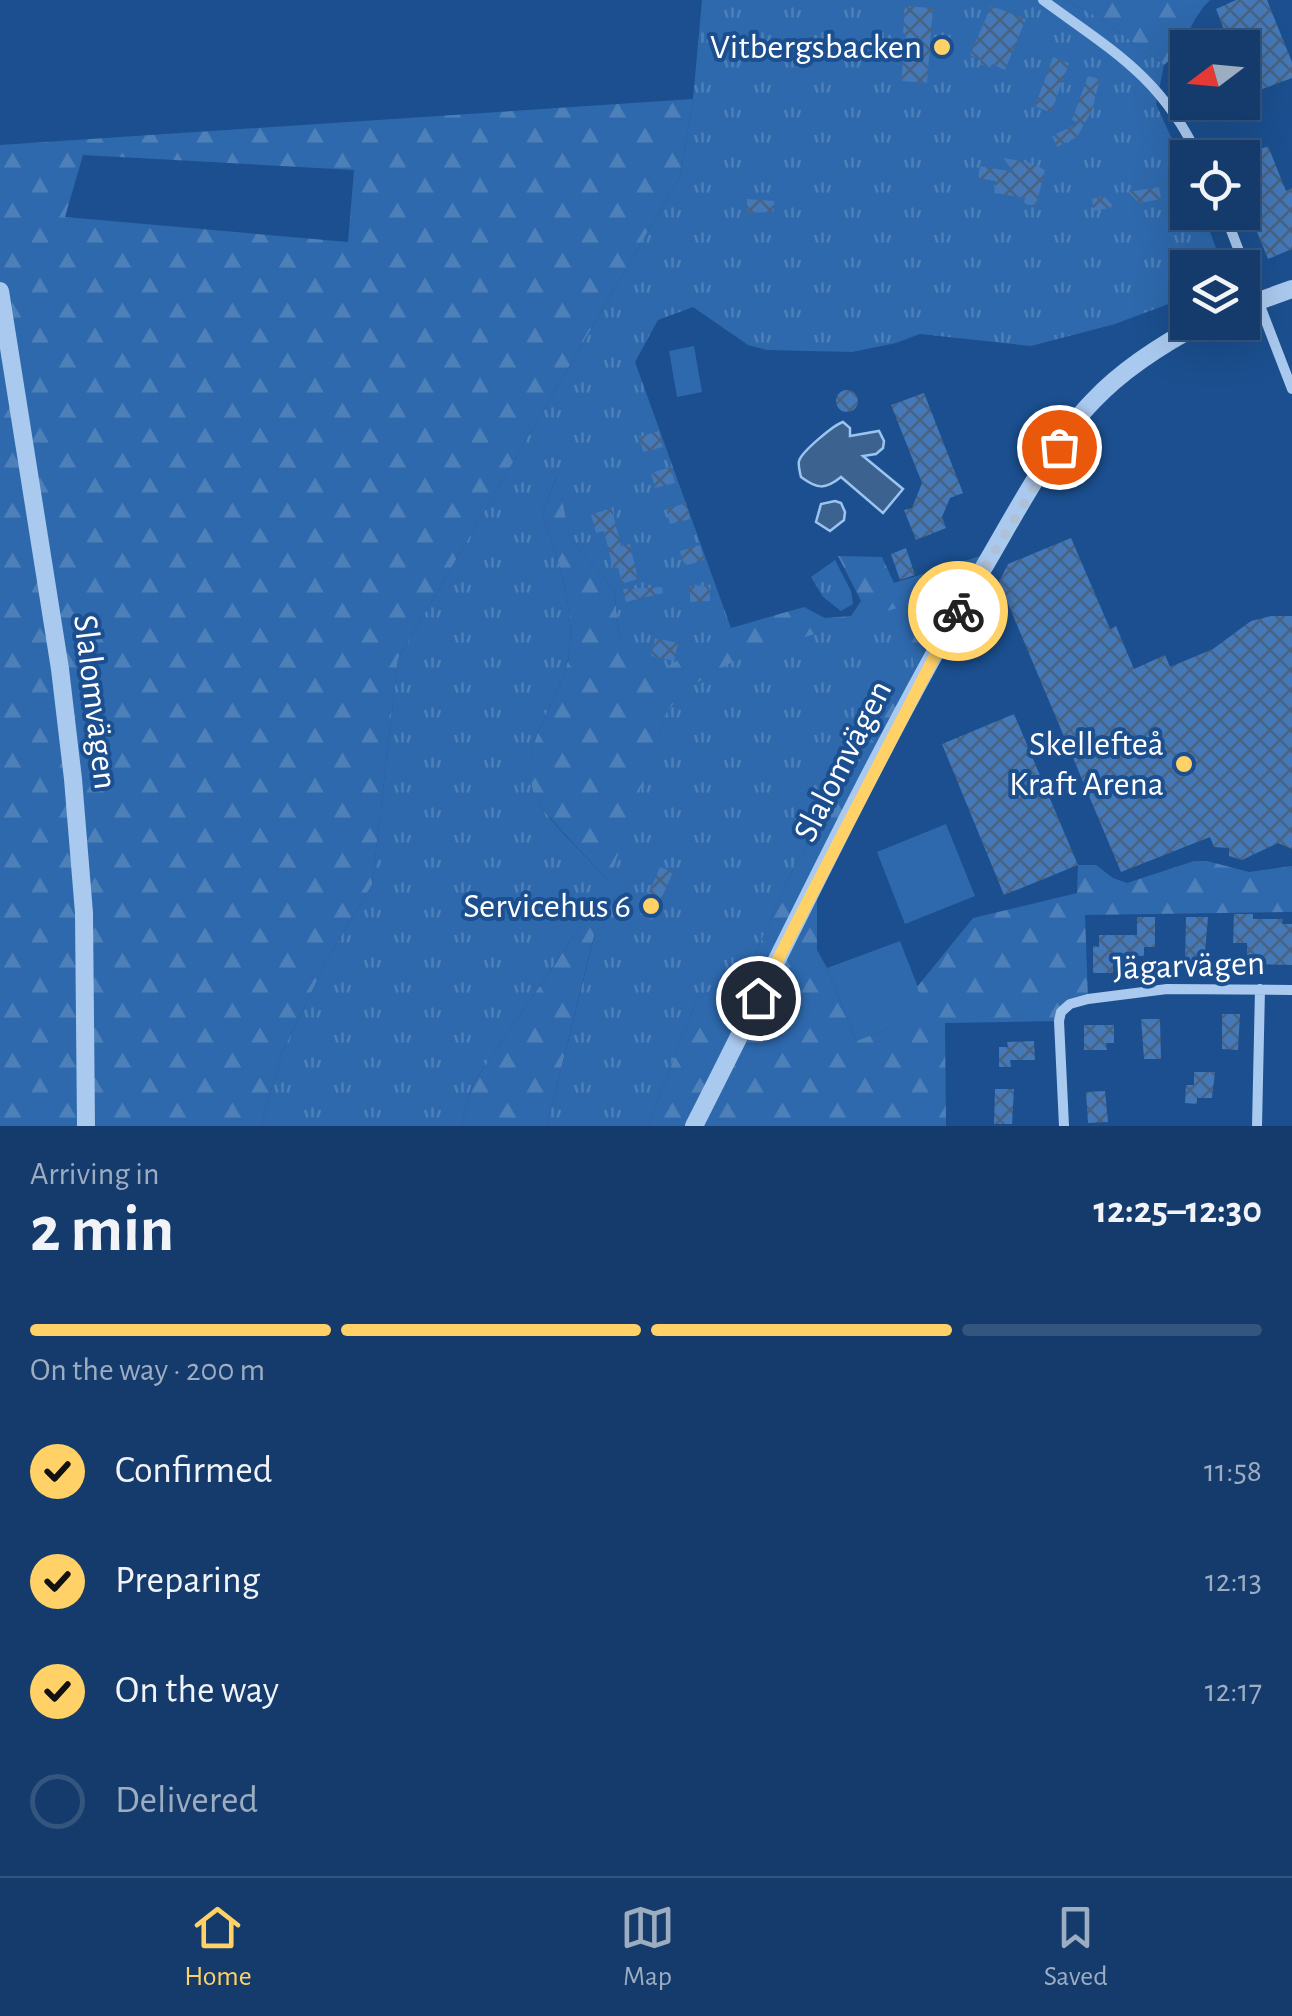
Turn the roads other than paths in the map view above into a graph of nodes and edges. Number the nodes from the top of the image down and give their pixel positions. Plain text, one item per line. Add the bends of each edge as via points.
1 (1043, 0) edge
2 (1191, 140) edge
3 (1292, 288) edge
4 (0, 291) edge
5 (1260, 300) edge
6 (1260, 323) edge
7 (1171, 340) edge
8 (1292, 389) edge
9 (1260, 989) junction
10 (1292, 990) edge
11 (86, 1126) edge
12 (694, 1126) edge
13 (1064, 1126) edge
14 (1257, 1126) edge

1 - 2 street via 1126,60 1165,97
3 - 5 street
4 - 11 street, Slalomvägen via 73,779 84,897
6 - 8 street
7 - 12 street, Slalomvägen via 1090,403 1018,510 940,644
9 - 10 street, Jägarvägen
9 - 13 street, Jägarvägen via 1168,989 1070,1004 1061,1012
9 - 14 street

